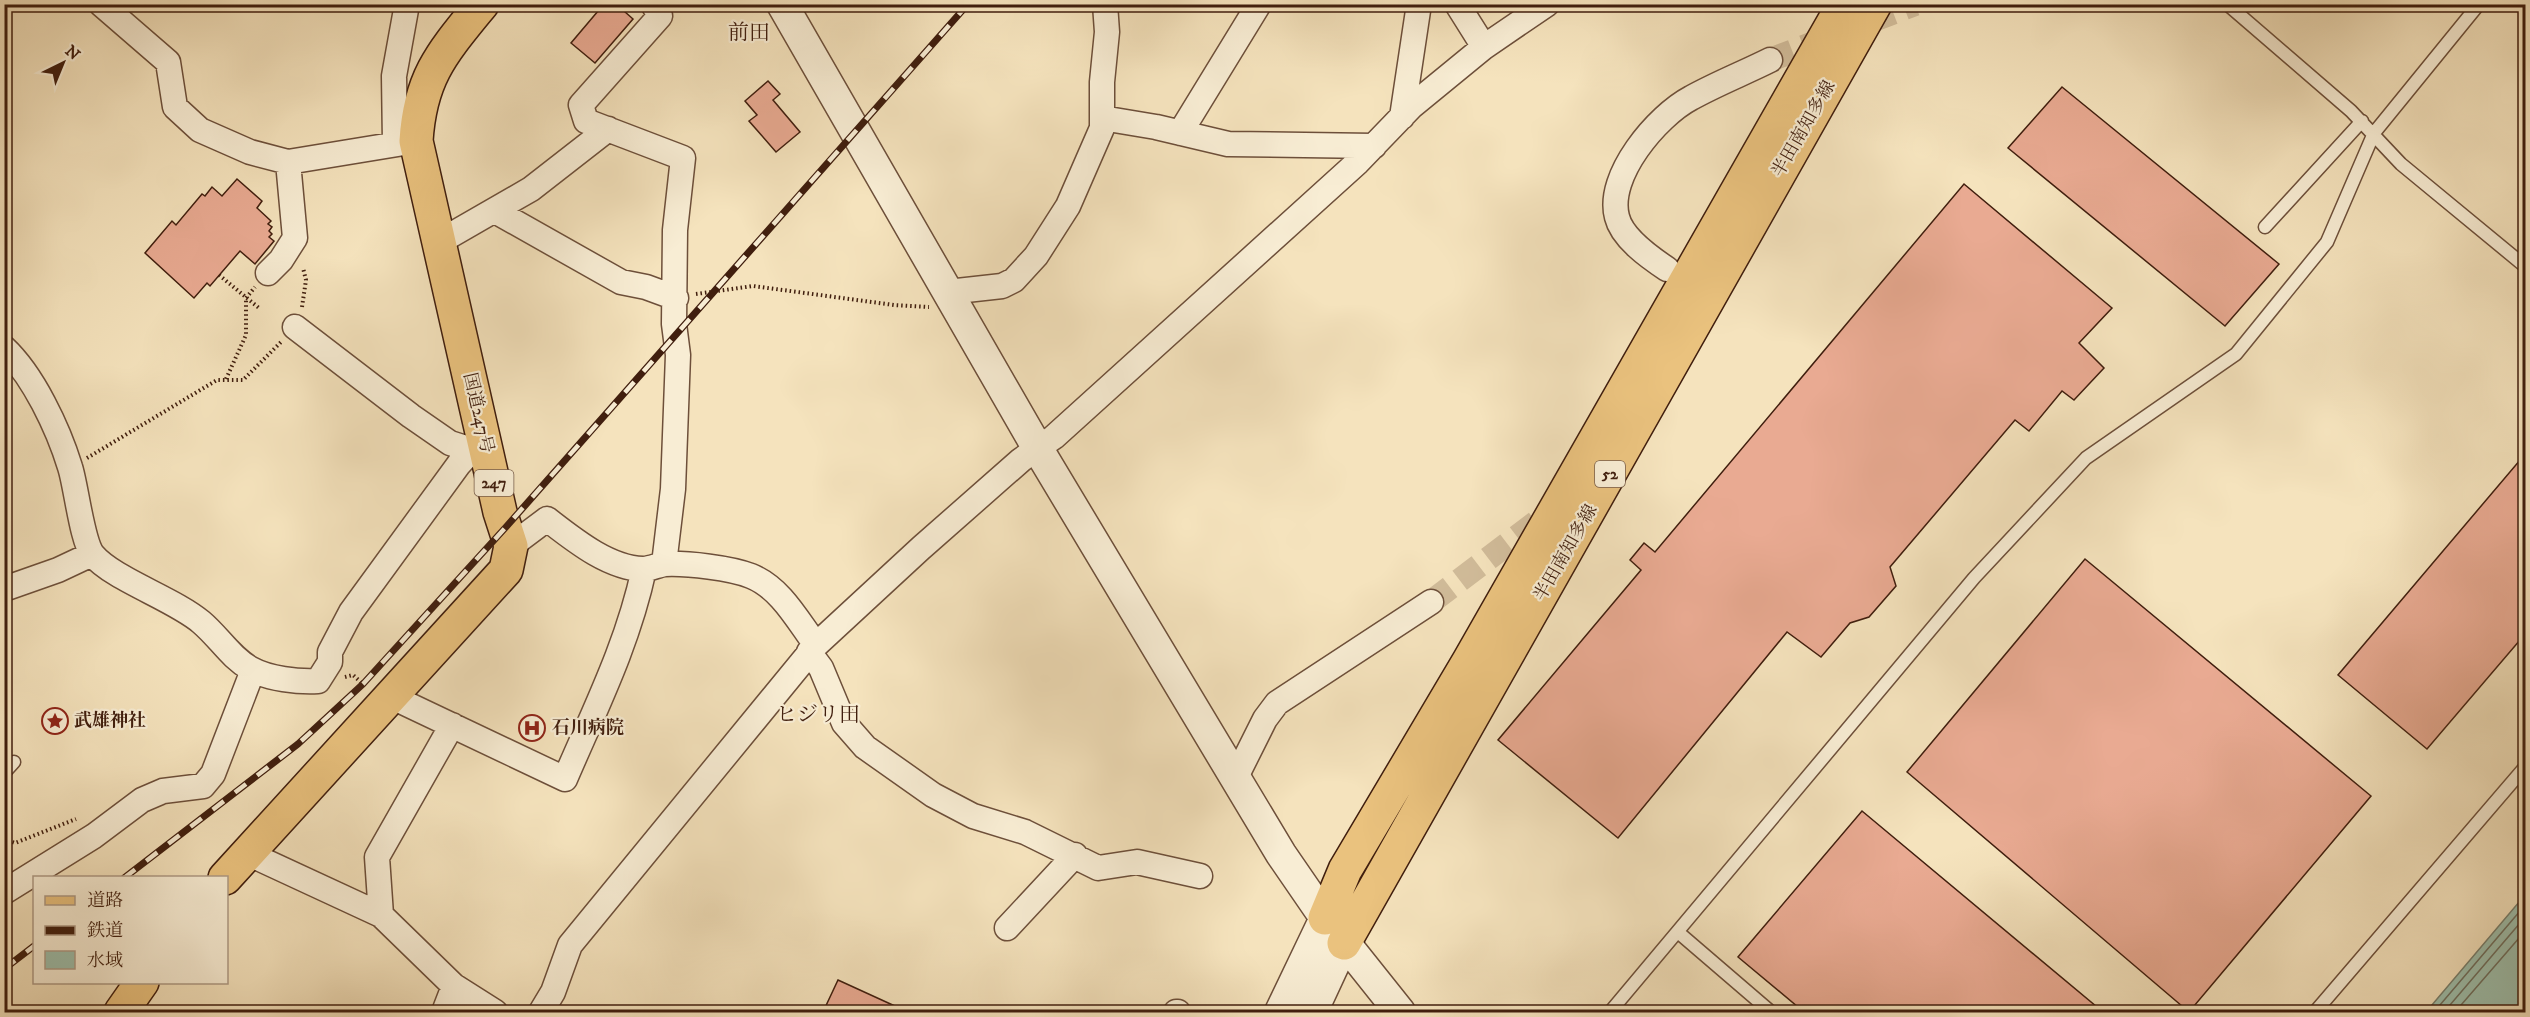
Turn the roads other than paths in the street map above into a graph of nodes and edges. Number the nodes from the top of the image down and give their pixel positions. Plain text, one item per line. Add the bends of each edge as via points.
1 (101, 4) edge
2 (407, 4) edge
3 (482, 4) edge
4 (653, 4) edge
5 (1105, 4) edge
6 (1259, 4) edge
7 (1419, 4) edge
8 (1426, 4) edge
9 (1444, 4) edge
10 (1457, 4) edge
11 (1547, 4) edge
12 (1844, 4) edge
13 (1875, 4) edge
14 (2227, 4) edge
15 (2479, 4) edge
16 (787, 7) edge
17 (1484, 47) junction
18 (1770, 60) tunnel mouth
19 (1402, 117) junction
20 (1102, 118) junction
21 (2362, 121) junction
22 (608, 129) junction
23 (1180, 133) junction
24 (2374, 133) junction
25 (406, 142) junction
26 (1374, 147) junction
27 (288, 162) junction
28 (495, 211) junction
29 (2265, 227) dead end
30 (439, 242) junction
31 (2526, 267) edge
32 (1667, 269) dead end
33 (268, 273) road end
34 (676, 298) junction
35 (940, 300) junction
36 (295, 327) road end
37 (4, 348) edge
38 (479, 449) junction
39 (1038, 449) junction
40 (511, 546) junction
41 (92, 554) junction
42 (654, 567) junction
43 (4, 589) edge
44 (1431, 602) tunnel mouth
45 (813, 649) junction
46 (253, 670) junction
47 (390, 696) junction
48 (452, 725) junction
49 (14, 762) dead end
50 (2526, 766) edge
51 (4, 772) edge
52 (1235, 779) junction
53 (247, 853) junction
54 (1075, 855) junction
55 (227, 876) edge
56 (1200, 876) dead end
57 (4, 892) edge
58 (381, 915) junction
59 (1007, 928) dead end
60 (1334, 930) junction
61 (1678, 933) junction
62 (141, 984) edge
63 (454, 987) junction
64 (121, 1012) edge
65 (444, 1012) edge
66 (495, 1012) edge
67 (541, 1012) edge
68 (1280, 1012) edge
69 (1312, 1012) edge
70 (1400, 1012) edge
71 (1610, 1012) edge
72 (1771, 1012) edge
73 (2315, 1012) edge

1 - 27 street via 168,62 174,107 200,130 250,152
2 - 25 street via 394,76
3 - 25 main road, 国道247号 / 247 via 425,84 417,119
4 - 22 street via 660,16 581,105 586,121
5 - 20 street
6 - 23 street
7 - 19 street
8 - 9 street via 1433,8
10 - 17 street
11 - 17 street
12 - 60 main road, 半田南知多線 / 52 via 1469,661 1345,870
13 - 60 main road, 半田南知多線 / 52
14 - 21 lane
15 - 24 lane
16 - 35 street
17 - 19 street
18 - 32 street via 1689,98 1671,112 1632,156 1620,178 1616,208 1623,231
19 - 26 street
20 - 23 street
20 - 35 street via 1102,128 1068,206 1036,256 1014,280 1002,286
21 - 24 lane
21 - 29 lane
22 - 28 street via 531,189
22 - 34 street via 683,158 675,230
23 - 26 street via 1228,144
24 - 31 lane via 2401,164
24 - 61 lane via 2327,242 2236,354 2086,458 1974,578
25 - 27 street
25 - 30 main road, 国道247号 / 247
26 - 39 street
27 - 33 street via 295,238
28 - 30 street
28 - 34 street via 621,282
30 - 38 main road, 国道247号 / 247
34 - 42 street via 673,489
35 - 39 street
36 - 38 street via 450,443
37 - 41 street via 21,364 57,434
38 - 40 main road, 国道247号 / 247
38 - 46 street via 459,464 351,612 318,681 301,682
39 - 45 street via 921,548
39 - 52 street
40 - 42 street via 547,519 599,554
40 - 47 main road, 国道247号 / 247 via 507,570
41 - 43 street
41 - 46 street via 201,622 230,654
42 - 45 street via 712,568 751,576 788,606
42 - 48 street via 620,656 608,675 565,779
44 - 52 street via 1277,703
45 - 54 street via 844,723 890,768 973,816 1025,832
45 - 67 street via 570,945 553,992
46 - 57 street via 213,774 203,786 163,791 142,800 94,836
47 - 48 street
47 - 53 main road, 国道247号 / 247
48 - 58 street via 377,857
49 - 51 lane
50 - 73 lane
52 - 60 street
53 - 55 main road, 国道247号 / 247
53 - 58 street
54 - 56 street via 1098,868 1137,862
54 - 59 street
58 - 63 street
60 - 68 street
60 - 69 street
60 - 70 street
61 - 71 lane
61 - 72 lane
62 - 64 main road
63 - 65 street
63 - 66 street

